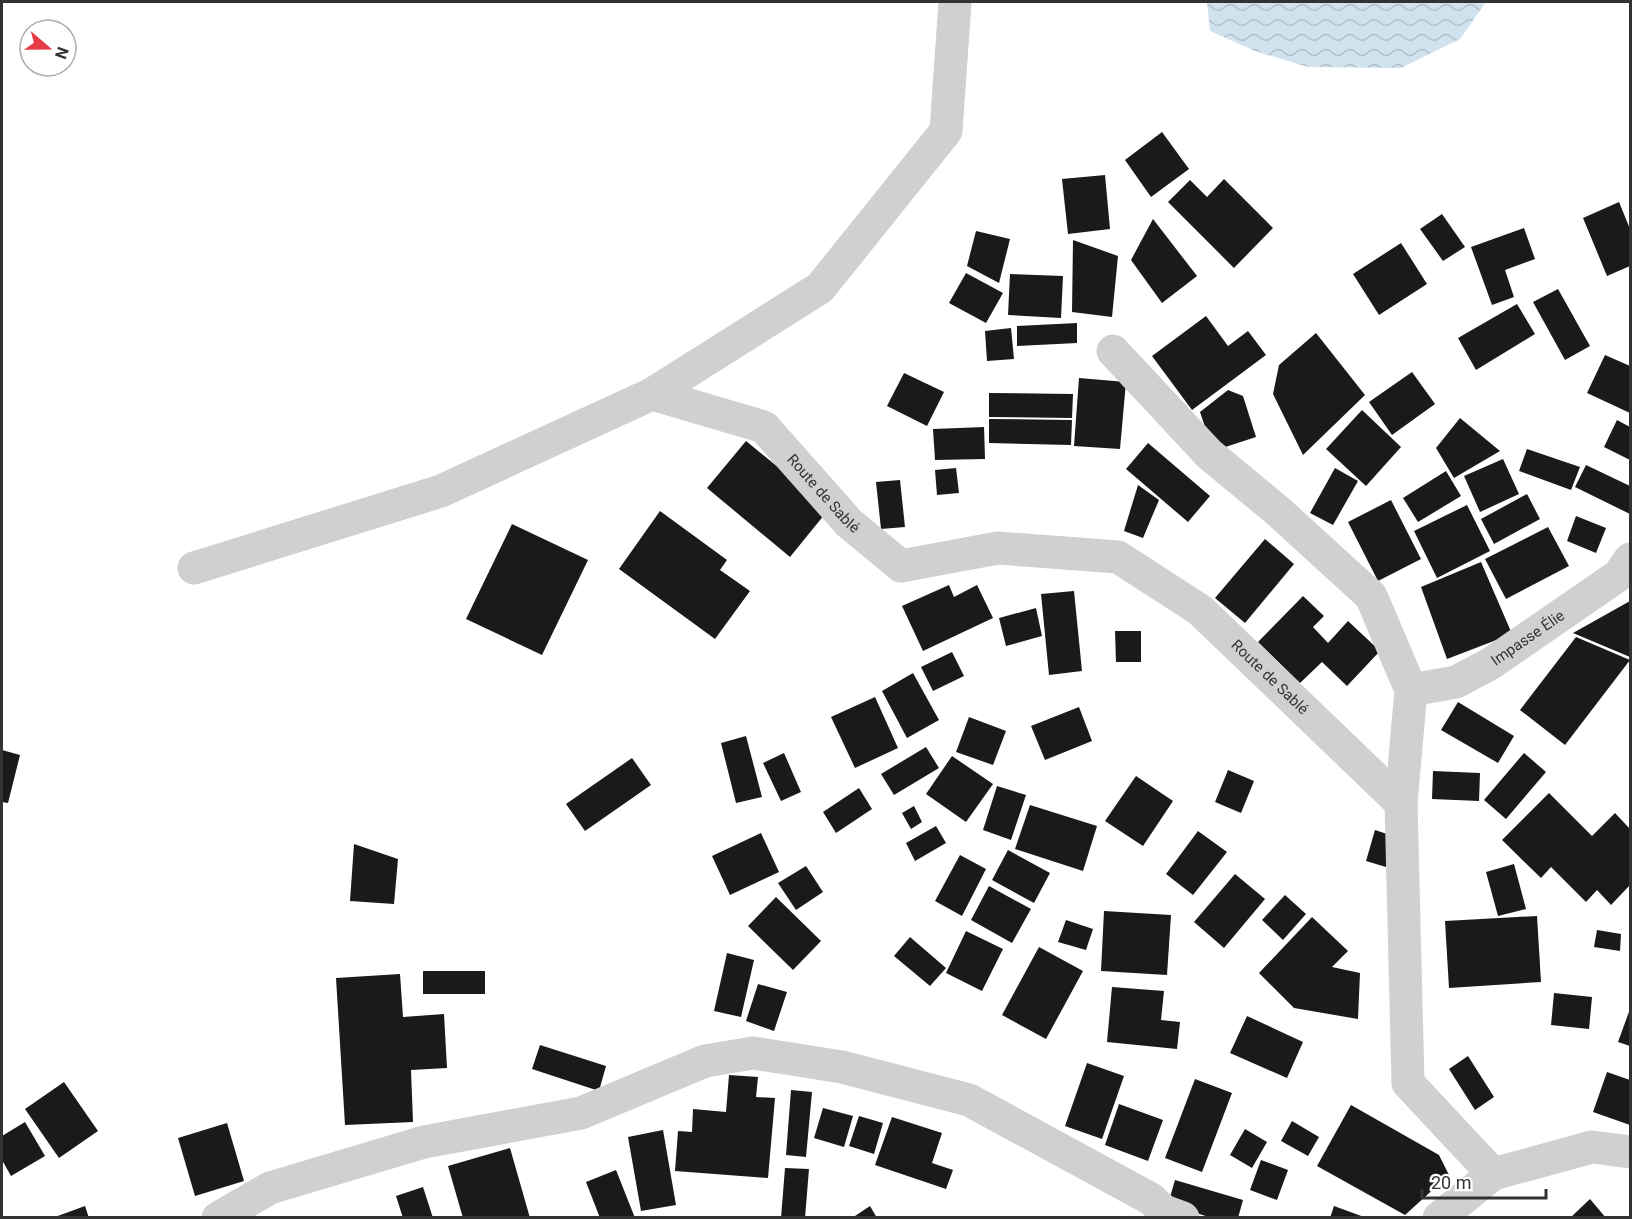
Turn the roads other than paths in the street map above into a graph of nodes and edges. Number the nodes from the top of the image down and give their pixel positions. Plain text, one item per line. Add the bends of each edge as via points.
1 (955, 2) edge
2 (1113, 351) dead end
3 (652, 394) junction
4 (1630, 559) edge
5 (194, 568) dead end
6 (1411, 690) junction
7 (1401, 803) junction
8 (1630, 1152) edge
9 (1493, 1174) junction
10 (218, 1218) edge
11 (1183, 1218) edge
12 (1439, 1218) edge

1 - 3 street via 946,131 820,288
2 - 6 street via 1209,454 1371,596
3 - 5 street via 441,491
3 - 7 street, Route de Sablé via 764,428 849,523 901,566 998,548 1118,556 1200,610
4 - 6 street, Impasse Élie via 1619,575 1490,664 1456,681
6 - 7 street
7 - 9 street via 1408,1083
8 - 9 street via 1592,1147
9 - 12 street
10 - 11 street via 270,1188 424,1142 581,1113 705,1061 753,1053 842,1067 969,1100 1151,1199 1164,1211

